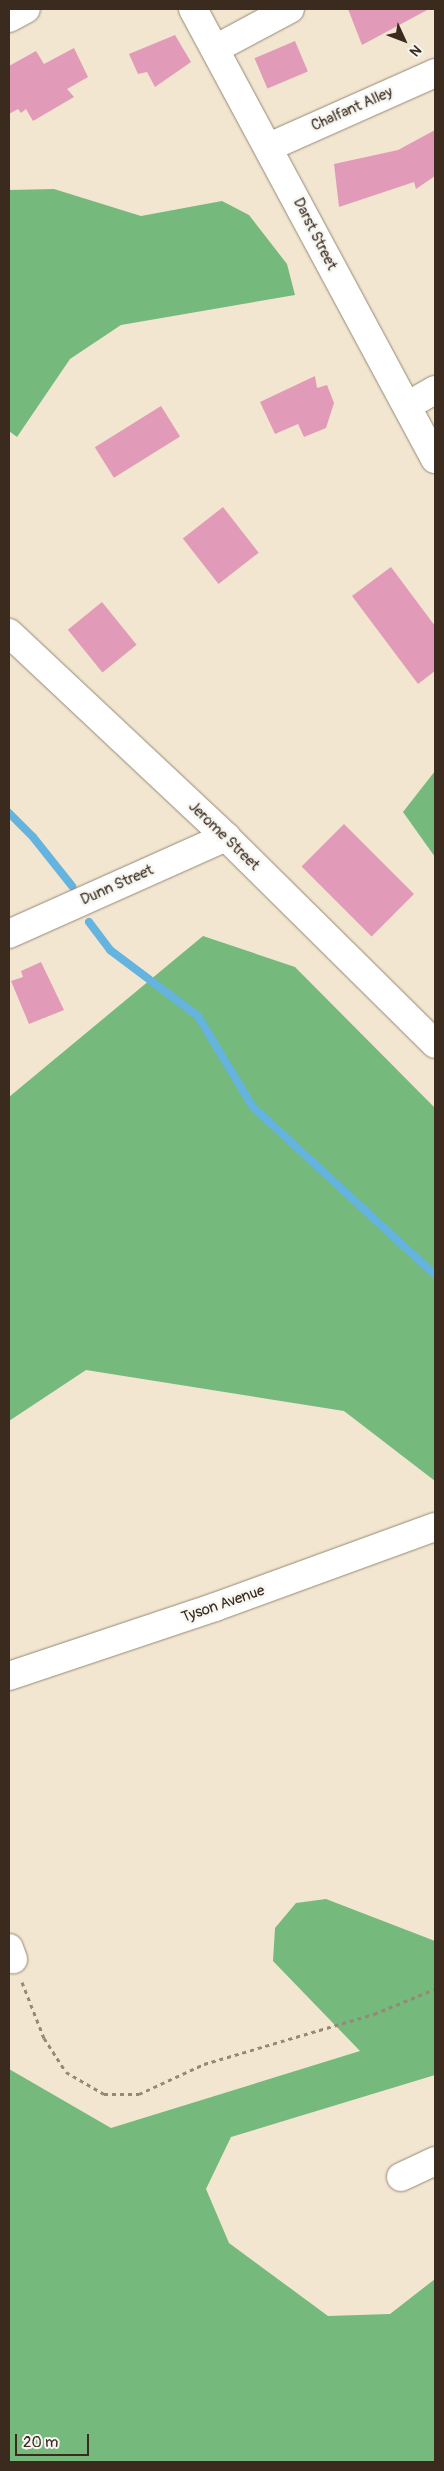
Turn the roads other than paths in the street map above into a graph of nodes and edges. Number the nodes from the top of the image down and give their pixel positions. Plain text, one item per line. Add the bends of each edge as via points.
1 (26, 9) edge
2 (193, 9) edge
3 (290, 9) edge
4 (9, 18) edge
5 (215, 49) junction
6 (435, 73) edge
7 (270, 147) junction
8 (435, 390) edge
9 (406, 406) junction
10 (435, 459) edge
11 (9, 633) edge
12 (226, 837) junction
13 (9, 934) edge
14 (435, 1044) edge
15 (435, 1527) edge
16 (9, 1676) edge
17 (435, 2161) edge
18 (401, 2177) dead end

1 - 4 street
2 - 5 street, Darst Street
3 - 5 street
5 - 7 street, Darst Street
6 - 7 street, Chalfant Alley
7 - 9 street, Darst Street
8 - 9 street
9 - 10 street, Darst Street
11 - 12 street, Jerome Street
12 - 13 street, Dunn Street
12 - 14 street, Jerome Street
15 - 16 street, Tyson Avenue via 215,1607
17 - 18 street

